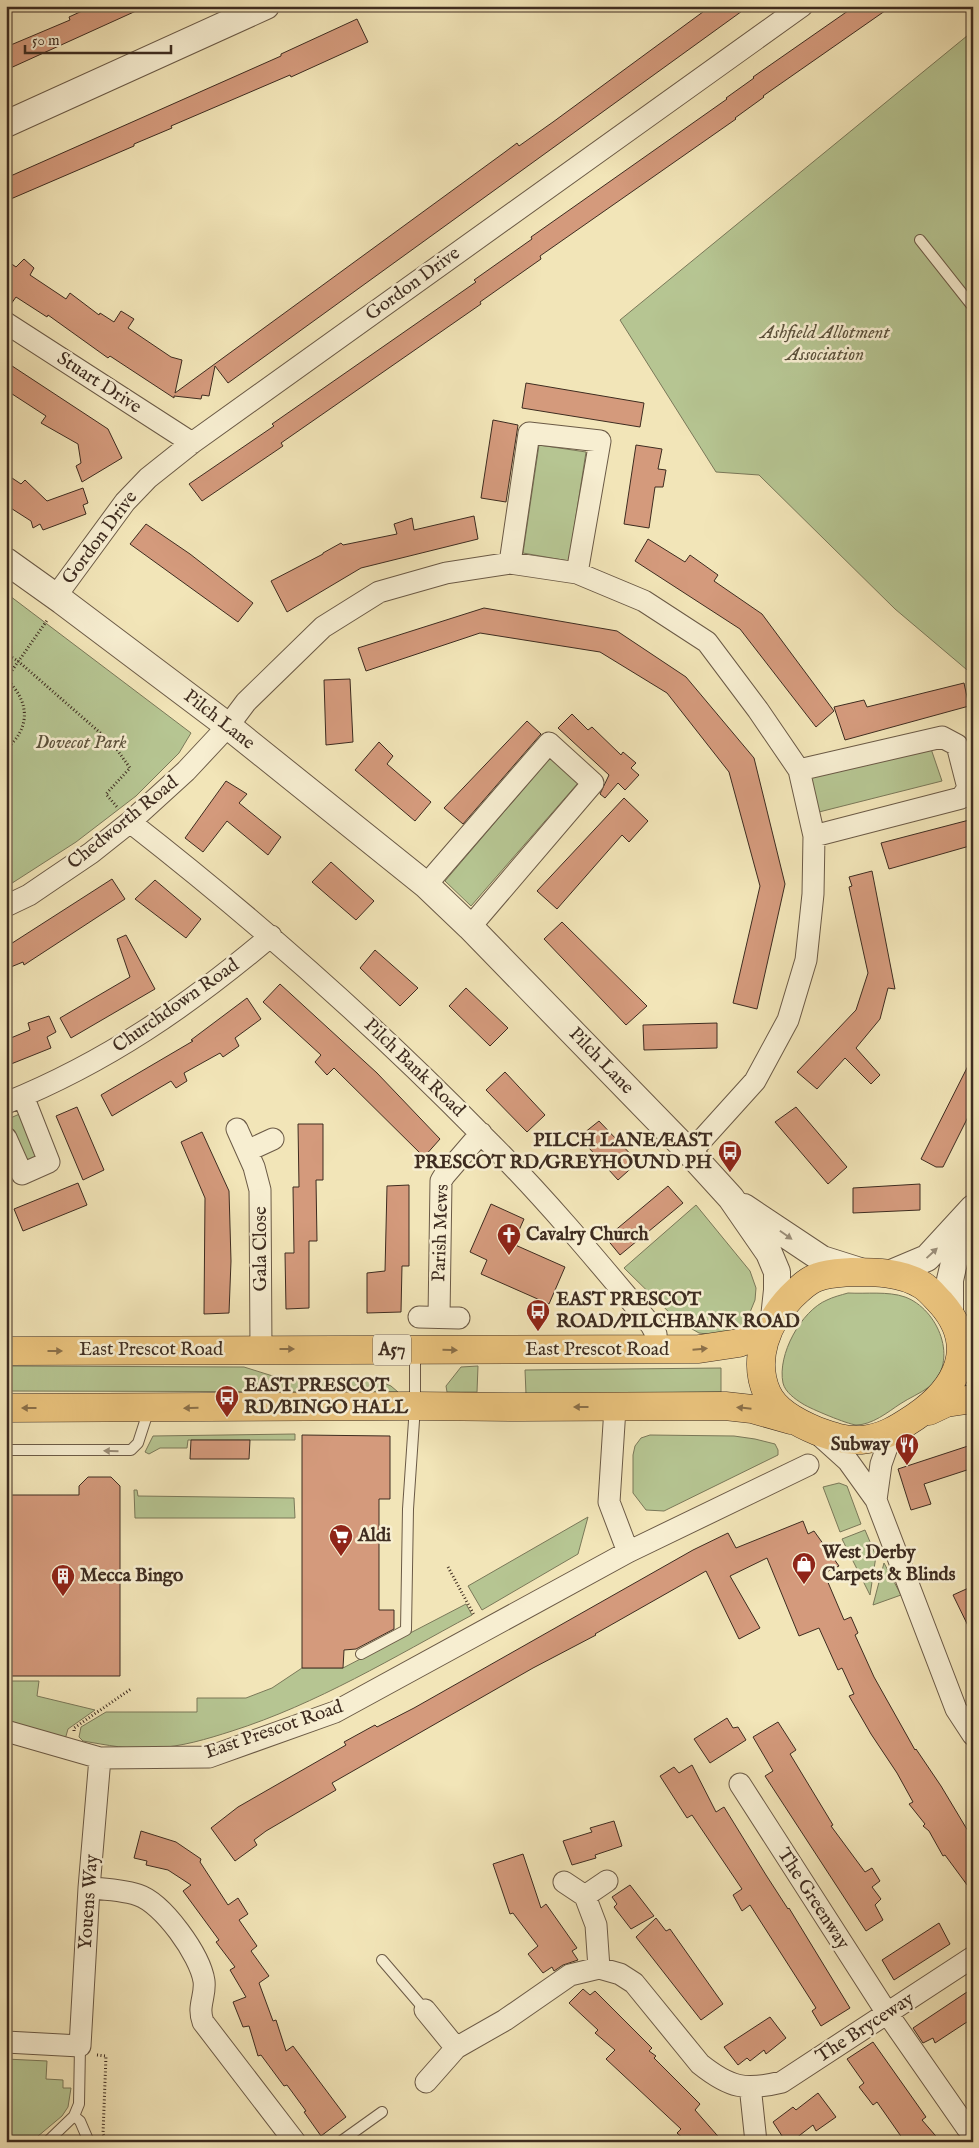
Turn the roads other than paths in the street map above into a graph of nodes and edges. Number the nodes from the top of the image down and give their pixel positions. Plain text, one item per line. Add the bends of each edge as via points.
1 (266, 6) edge
2 (802, 6) edge
3 (6, 124) edge
4 (920, 240) dead end
5 (973, 308) edge
6 (6, 323) edge
7 (192, 443) junction
8 (6, 561) edge
9 (510, 563) junction
10 (577, 573) junction
11 (59, 598) junction
12 (228, 726) junction
13 (799, 770) junction
14 (130, 822) junction
15 (814, 836) junction
16 (426, 885) junction
17 (6, 906) edge
18 (470, 926) junction
19 (271, 936) junction
20 (15, 1100) edge
21 (237, 1129) dead end
22 (481, 1133) junction
23 (6, 1138) edge
24 (272, 1139) dead end
25 (247, 1151) junction
26 (690, 1152) junction
27 (731, 1198) junction
28 (973, 1209) edge
29 (876, 1273) junction
30 (439, 1318) dead end
31 (773, 1320) junction
32 (960, 1325) edge
33 (261, 1349) junction
34 (415, 1350) junction
35 (657, 1350) junction
36 (6, 1351) edge
37 (973, 1399) edge
38 (415, 1406) junction
39 (6, 1408) edge
40 (150, 1408) junction
41 (615, 1408) junction
42 (918, 1415) junction
43 (802, 1425) junction
44 (892, 1432) junction
45 (6, 1450) edge
46 (808, 1465) dead end
47 (876, 1500) junction
48 (628, 1552) junction
49 (362, 1654) dead end
50 (6, 1731) edge
51 (973, 1735) edge
52 (100, 1758) junction
53 (740, 1784) dead end
54 (607, 1881) dead end
55 (564, 1882) dead end
56 (89, 1888) junction
57 (585, 1896) junction
58 (973, 1957) edge
59 (382, 1960) dead end
60 (599, 1968) junction
61 (425, 2010) joint
62 (887, 2013) junction
63 (6, 2042) edge
64 (80, 2046) junction
65 (456, 2048) junction
66 (426, 2082) dead end
67 (753, 2088) junction
68 (382, 2112) dead end
69 (74, 2116) junction
70 (967, 2128) dead end
71 (47, 2142) edge
72 (89, 2142) edge
73 (295, 2142) edge
74 (340, 2142) edge
75 (756, 2142) edge

1 - 3 street
2 - 7 street, Gordon Drive
4 - 5 lane
6 - 7 street, Stuart Drive
7 - 11 street, Gordon Drive via 148,478 126,502
8 - 11 street, Pilch Lane
9 - 10 street, Chedworth Road
9 - 10 street via 529,433 600,441
9 - 12 street, Chedworth Road via 446,573 379,592 323,627 246,702
10 - 13 street, Chedworth Road via 644,601 707,642
11 - 12 street, Pilch Lane
12 - 14 street, Chedworth Road via 186,771
12 - 16 street, Pilch Lane
13 - 15 street
13 - 15 street via 942,737 957,745 968,788 961,798
14 - 17 street, Chedworth Road via 91,853
14 - 19 street, Pilch Bank Road
15 - 26 street via 813,894 806,960 788,1020 754,1081
16 - 18 street, Pilch Lane
16 - 18 street via 549,744 593,783
18 - 26 street, Pilch Lane
19 - 20 street, Churchdown Road via 227,974 163,1020 116,1050
19 - 22 street, Pilch Bank Road via 354,1010
20 - 23 street, Churchdown Road via 49,1162 22,1174
21 - 25 street, Gala Close
22 - 30 street, Parish Mews via 441,1181
22 - 35 street, Pilch Bank Road via 596,1259 651,1325 656,1334
24 - 25 street
25 - 33 street, Gala Close via 260,1196
26 - 27 street, Pilch Lane
27 -> 29 street, Pilch Lane via 822,1259
27 - 31 street, Pilch Lane via 769,1253 777,1272
29 -> 28 street via 927,1258
28 - 32 street via 950,1280
29 - 31 highway, A57 via 831,1274 807,1282
29 - 32 highway, A57 via 922,1285
35 -> 31 highway, East Prescot Road / A57 via 739,1343 753,1337
31 - 43 highway, A57 via 765,1336 762,1377 767,1395
32 - 42 highway, A57 via 963,1350 960,1370 942,1396
33 -> 34 highway, East Prescot Road / A57
36 -> 33 highway, East Prescot Road / A57
34 -> 35 highway, East Prescot Road / A57
34 - 38 lane, A57
37 - 42 highway, A57 via 946,1403
38 -> 40 highway, A57
41 -> 38 highway, A57
38 - 49 lane via 410,1467 406,1630
40 -> 39 highway, A57
40 -> 45 lane via 138,1443 131,1450
43 -> 41 highway, A57 via 752,1409 725,1406
41 - 48 street via 609,1502
42 - 44 highway, A57
43 - 44 highway, A57 via 839,1439 878,1438
43 - 47 street via 848,1461
44 - 47 street via 881,1464
46 - 48 street, East Prescot Road
47 - 51 street via 956,1709
48 - 52 street, East Prescot Road via 334,1712 209,1757
50 - 52 street, East Prescot Road
52 - 56 street, Youens Way
53 - 62 street, The Greenway
54 - 57 street
55 - 57 street
56 - 64 street, Youens Way
56 - 73 street via 140,1896 172,1922 201,1969 205,1983 200,2012 203,2022
57 - 60 street via 596,1925
58 - 62 street, The Bryceway
59 - 61 lane
60 - 65 street via 570,1974 505,2020
60 - 67 street, The Bryceway via 620,1974 634,1984 706,2069 726,2082
61 - 65 street
62 - 67 street, The Bryceway via 782,2082
62 - 70 street, The Greenway
63 - 64 street
64 - 69 lane via 79,2104
65 - 66 street
67 - 75 street
68 - 74 lane
69 - 71 lane
69 - 72 lane via 80,2121

